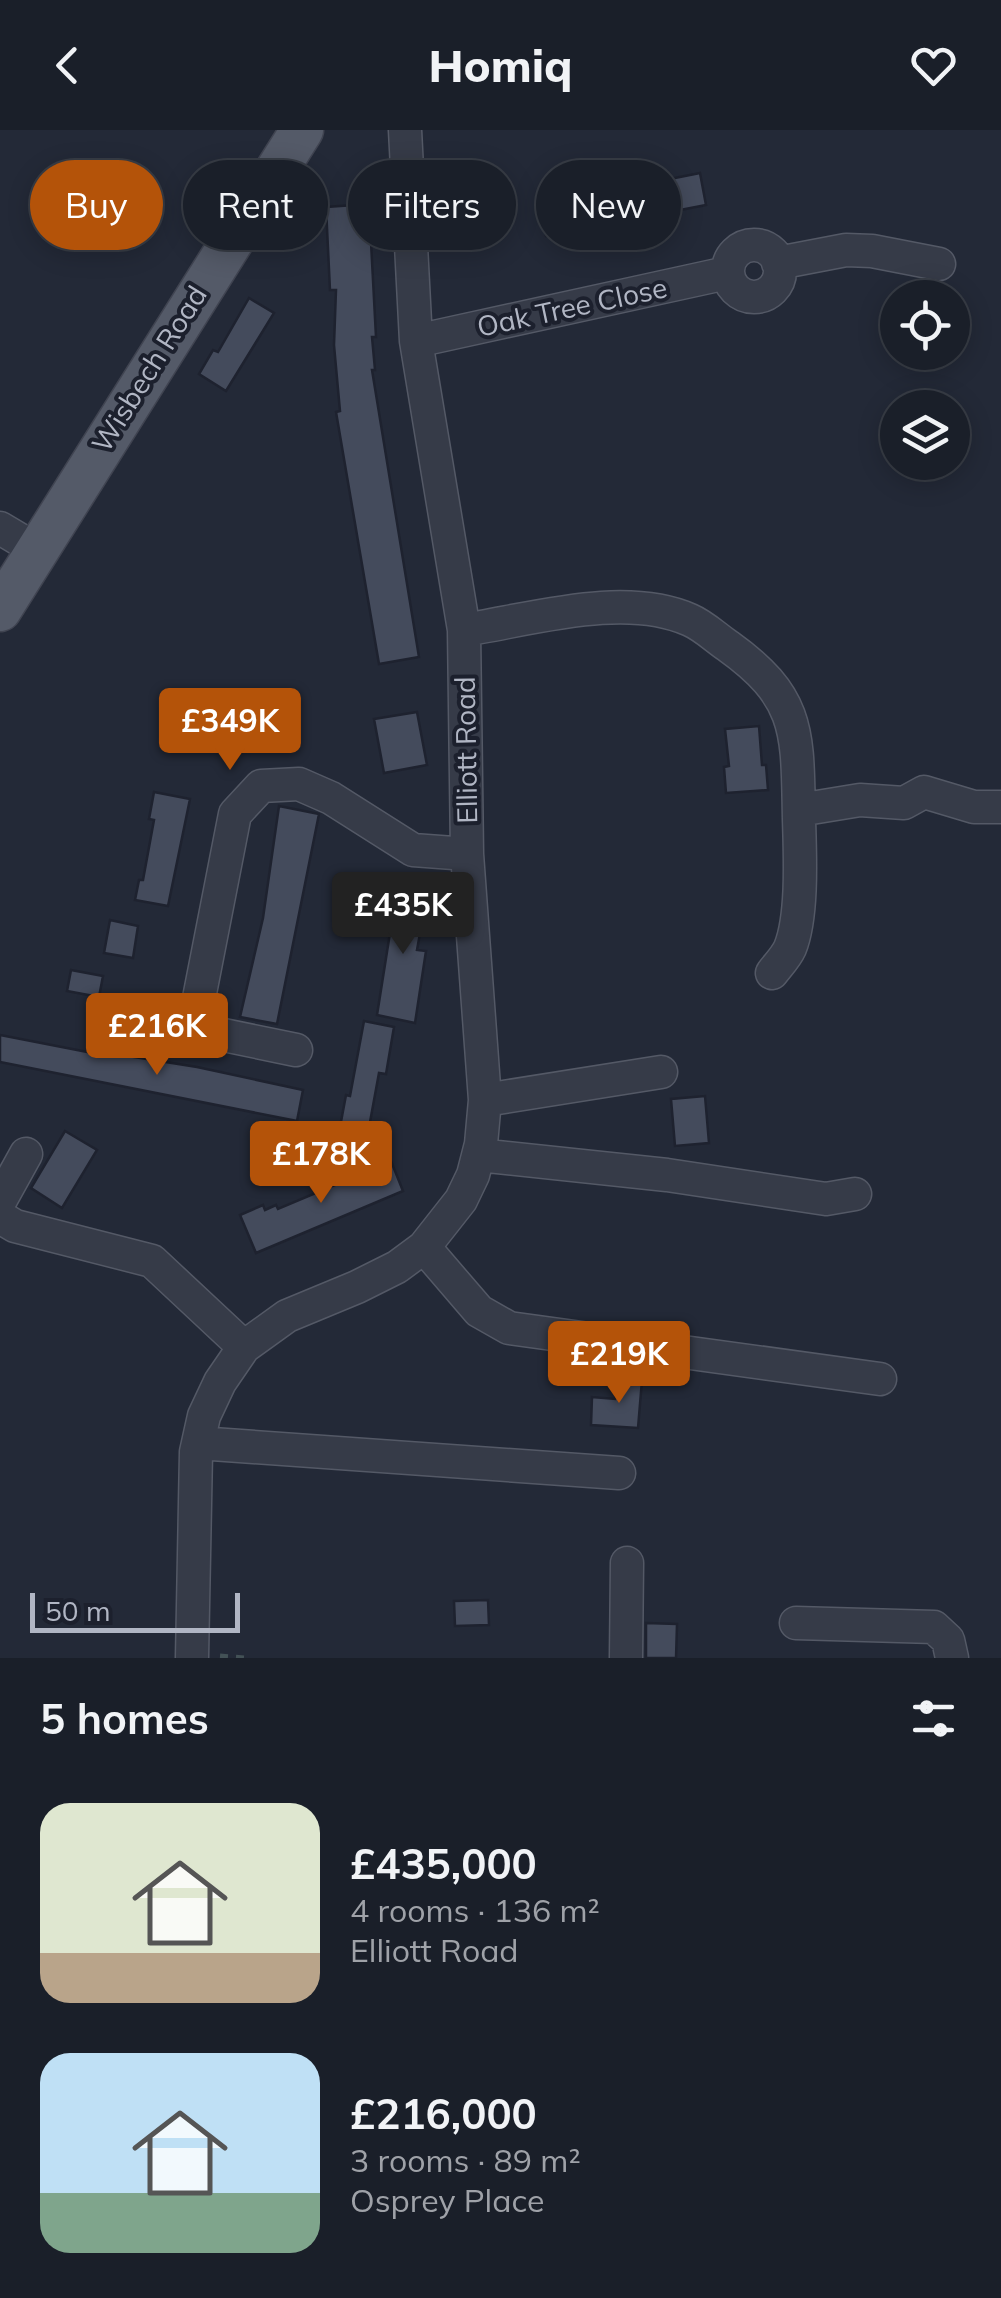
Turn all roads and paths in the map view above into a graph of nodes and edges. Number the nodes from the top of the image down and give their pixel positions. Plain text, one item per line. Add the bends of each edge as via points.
1 (302, 130) edge
2 (406, 130) edge
3 (939, 264) dead end
4 (416, 342) junction
5 (0, 528) edge
6 (37, 550) junction
7 (0, 610) edge
8 (464, 630) junction
9 (1001, 807) edge
10 (799, 810) junction
11 (467, 854) junction
12 (772, 973) dead end
13 (151, 1020) dead end
14 (193, 1029) junction
15 (296, 1050) dead end
16 (661, 1072) dead end
17 (486, 1100) junction
18 (26, 1154) dead end
19 (478, 1155) junction
20 (855, 1194) dead end
21 (0, 1200) edge
22 (0, 1217) edge
23 (424, 1247) junction
24 (244, 1346) junction
25 (880, 1379) dead end
26 (198, 1443) junction
27 (620, 1473) dead end
28 (627, 1563) dead end
29 (796, 1623) dead end
30 (192, 1658) edge
31 (626, 1658) edge
32 (952, 1658) edge

1 - 6 main road, Wisbech Road
2 - 4 street, Elliott Road
3 - 4 street, Oak Tree Close via 872,250 778,263 765,247 751,244 730,259 728,273
4 - 8 street, Elliott Road
5 - 6 street
6 - 7 main road, Wisbech Road
8 - 10 street via 605,608 650,608 692,621 759,668 782,696 794,729
8 - 11 street, Elliott Road
9 - 10 street via 974,807 924,792 904,803 860,800
10 - 12 street via 801,885 790,948
11 - 14 street via 413,850 299,784 261,786 235,814
11 - 17 street, Elliott Road
13 - 14 street
14 - 15 street
16 - 17 street
17 - 19 street, Elliott Road
18 - 21 street
19 - 20 street via 826,1199
19 - 23 street, Elliott Road via 461,1200
22 - 24 street via 152,1260
23 - 24 street, Elliott Road via 357,1288 287,1316
23 - 25 street via 478,1312 508,1328
24 - 26 street, Elliott Road via 220,1382
26 - 27 street
26 - 30 street, Elliott Road
28 - 31 street
29 - 32 street via 934,1627 948,1640

